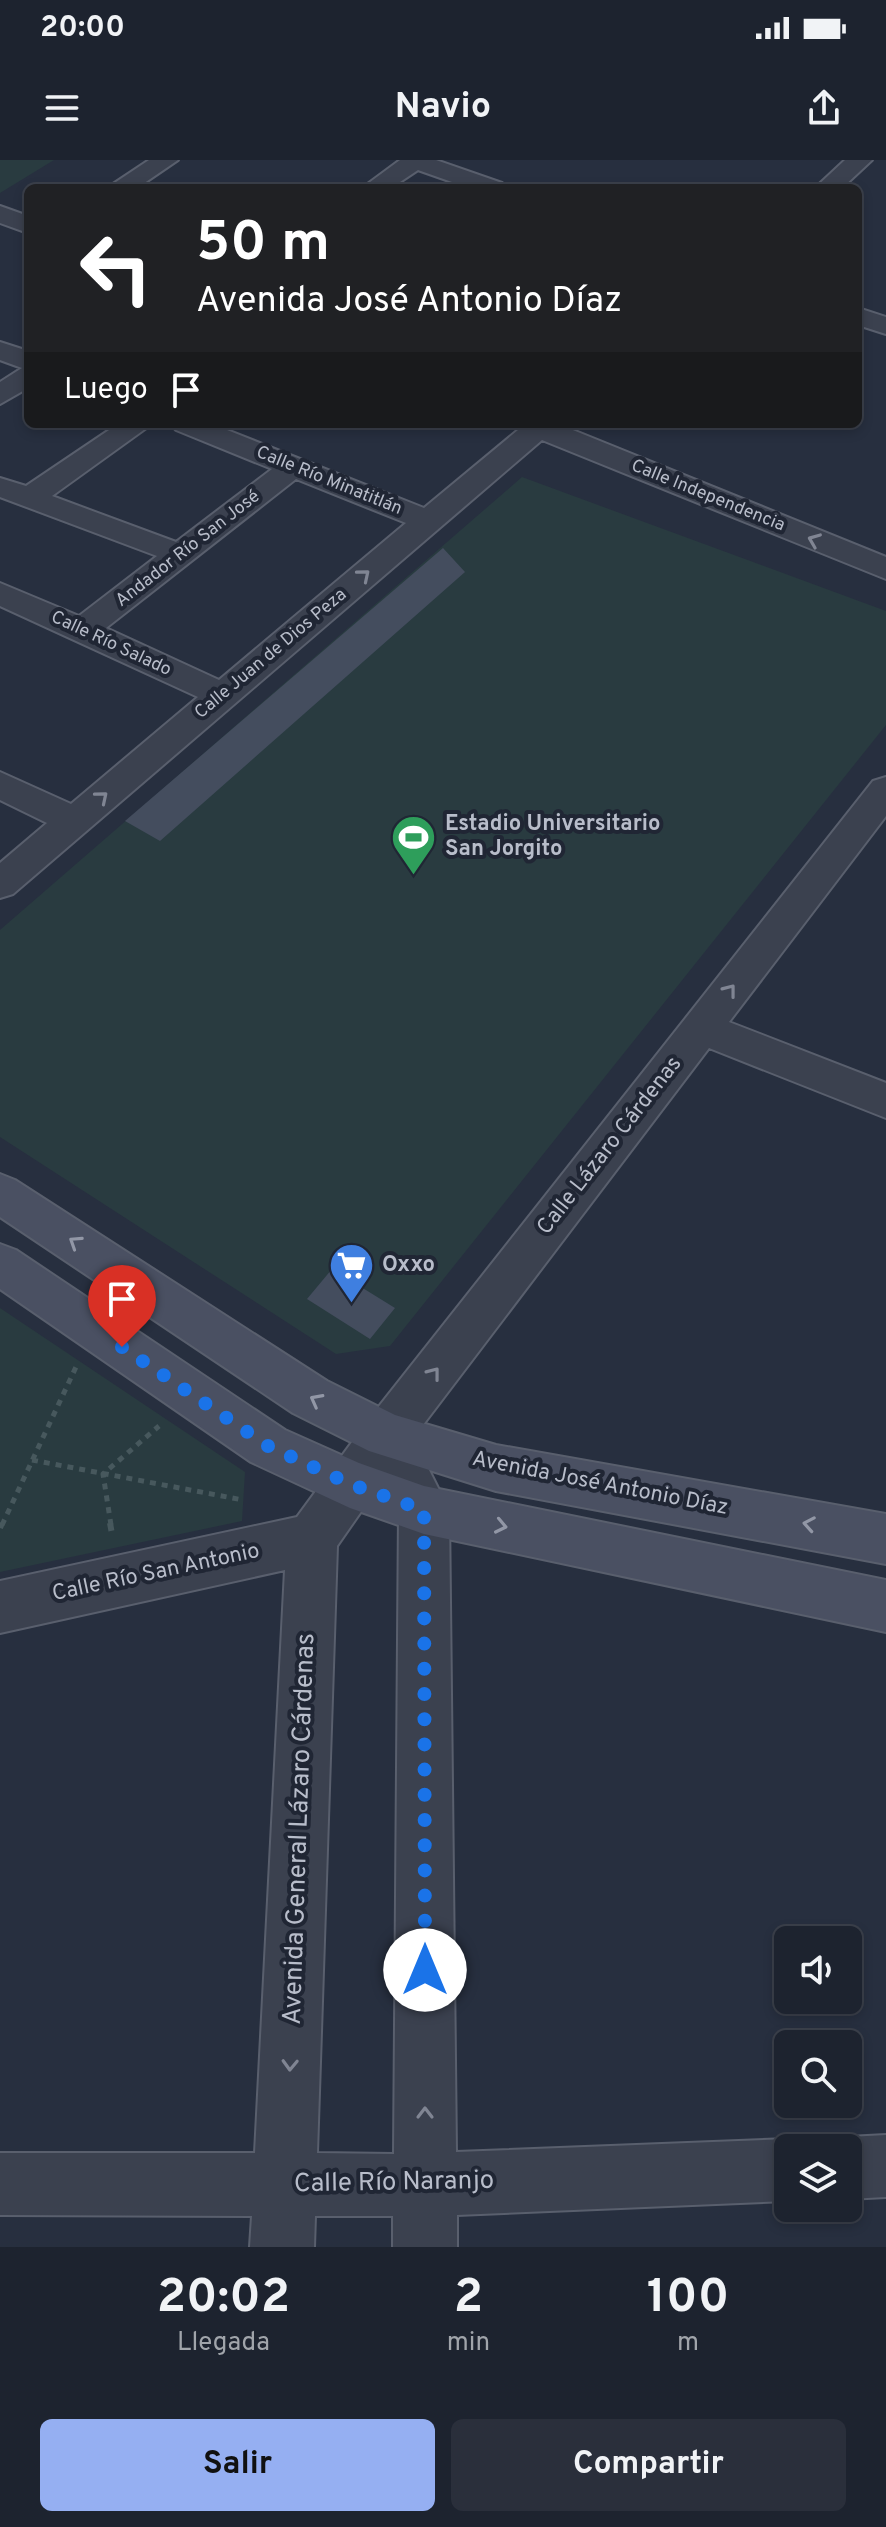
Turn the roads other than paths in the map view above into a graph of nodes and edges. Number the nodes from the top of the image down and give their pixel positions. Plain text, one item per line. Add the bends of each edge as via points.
1 (166, 160) edge
2 (416, 160) edge
3 (860, 160) edge
4 (126, 184) edge
5 (380, 184) edge
6 (482, 184) edge
7 (832, 184) edge
8 (0, 214) edge
9 (24, 223) edge
10 (862, 317) edge
11 (886, 326) edge
12 (0, 350) edge
13 (24, 359) edge
14 (24, 378) edge
15 (0, 395) edge
16 (131, 428) edge
17 (196, 428) edge
18 (534, 428) edge
19 (544, 428) edge
20 (293, 467) junction
21 (0, 487) edge
22 (29, 498) junction
23 (428, 521) junction
24 (180, 554) junction
25 (886, 569) edge
26 (0, 593) edge
27 (82, 630) junction
28 (223, 695) junction
29 (0, 785) edge
30 (881, 806) edge
31 (74, 821) junction
32 (0, 884) edge
33 (701, 1028) junction
34 (886, 1101) edge
35 (0, 1193) edge
36 (0, 1264) edge
37 (386, 1435) junction
38 (350, 1484) junction
39 (424, 1510) junction
40 (312, 1539) junction
41 (886, 1539) edge
42 (886, 1606) edge
43 (0, 1607) edge
44 (886, 2166) edge
45 (862, 2167) edge
46 (774, 2171) edge
47 (0, 2184) edge
48 (285, 2185) junction
49 (425, 2185) junction
50 (282, 2247) edge
51 (425, 2247) edge

1 - 4 street
2 - 5 street
2 - 6 street
3 - 7 street
8 - 9 street
10 - 11 street
12 - 13 street
14 - 15 street
16 - 22 street
17 - 20 street, Calle Río Minatitlán
18 - 23 street, Calle Juan de Dios Peza
25 -> 19 street, Calle Independencia
20 - 23 street, Calle Río Minatitlán
20 - 24 street, Andador Río San José
21 - 22 street
22 - 24 street
28 -> 23 street, Calle Juan de Dios Peza
24 - 27 street, Andador Río San José
26 - 27 street, Calle Río Salado
27 - 28 street, Calle Río Salado
31 -> 28 street, Calle Juan de Dios Peza
29 - 31 street
33 -> 30 street, Calle Lázaro Cárdenas
31 - 32 street, Calle Juan de Dios Peza
33 - 34 street
37 -> 33 street, Calle Lázaro Cárdenas
37 -> 35 street, Avenida José Antonio Díaz via 310,1397
36 - 38 street via 268,1446
37 - 38 street
37 - 39 street
41 -> 37 street, Avenida José Antonio Díaz via 496,1468
38 - 39 street
38 - 40 street
39 -> 42 street
49 -> 39 street
40 - 43 street, Calle Río San Antonio
40 -> 48 street, Avenida General Lázaro Cárdenas
44 - 45 street
46 - 49 street, Calle Río Naranjo
47 - 48 street, Calle Río Naranjo
48 - 49 street, Calle Río Naranjo
48 - 50 street, Avenida General Lázaro Cárdenas
49 - 51 street

